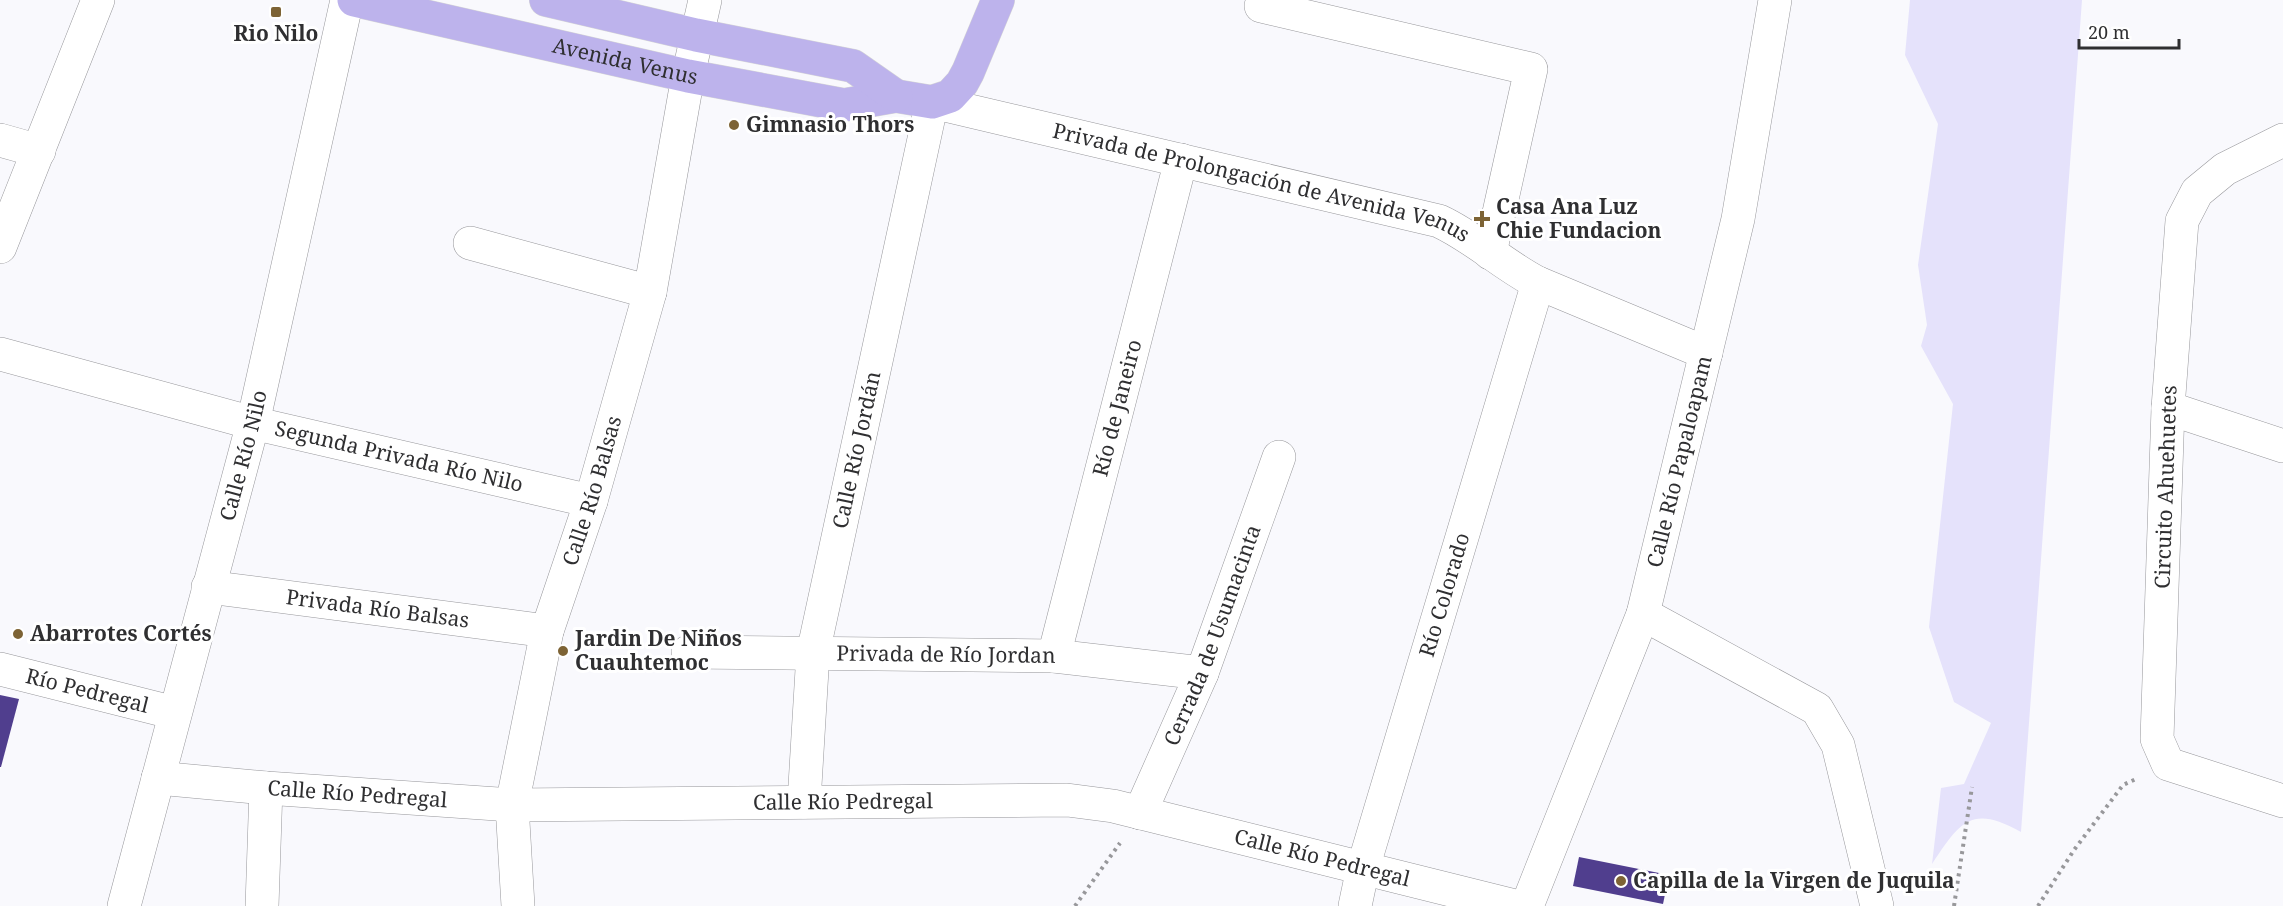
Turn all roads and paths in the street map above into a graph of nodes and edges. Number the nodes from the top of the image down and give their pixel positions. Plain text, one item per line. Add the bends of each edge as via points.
1 (98, 0) edge
2 (347, 0) edge
3 (354, 0) edge
4 (546, 0) edge
5 (705, 0) edge
6 (998, 0) edge
7 (1775, 0) edge
8 (1261, 6) dead end
9 (696, 35) junction
10 (688, 76) junction
11 (896, 96) junction
12 (933, 102) junction
13 (0, 140) edge
14 (2283, 140) edge
15 (39, 151) junction
16 (1181, 160) junction
17 (470, 243) dead end
18 (0, 247) edge
19 (1490, 254) junction
20 (1538, 283) junction
21 (650, 292) junction
22 (1706, 353) junction
23 (0, 354) edge
24 (2168, 408) junction
25 (253, 423) junction
26 (2283, 446) edge
27 (1279, 457) dead end
28 (591, 501) junction
29 (208, 587) junction
30 (1643, 614) junction
31 (547, 630) junction
32 (688, 652) dead end
33 (813, 653) junction
34 (1054, 656) junction
35 (0, 669) edge
36 (1202, 673) junction
37 (175, 714) junction
38 (2168, 764) junction
39 (158, 778) junction
40 (1972, 787) dead end
41 (266, 788) junction
42 (2283, 801) edge
43 (804, 802) junction
44 (512, 805) junction
45 (1140, 813) junction
46 (1363, 868) junction
47 (124, 906) edge
48 (262, 906) edge
49 (518, 906) edge
50 (1075, 906) edge
51 (1355, 906) edge
52 (1515, 906) edge
53 (1527, 906) edge
54 (1877, 906) edge
55 (1954, 906) edge
56 (2038, 906) edge

1 - 15 street
2 - 25 street, Calle Río Nilo
3 - 10 main road, Avenida Venus
4 - 9 main road, Avenida Venus
5 - 9 street, Calle Río Balsas
6 - 12 main road via 962,83 944,100
7 - 22 street, Calle Río Papaloapam via 1738,219
8 - 19 street via 1532,69
9 - 10 street, Calle Río Balsas
9 - 11 main road, Avenida Venus via 853,66
10 - 11 main road, Avenida Venus via 844,105
10 - 21 street, Calle Río Balsas
11 - 12 main road, Avenida Venus
12 - 16 street, Privada de Prolongación de Avenida Venus
12 - 33 street, Calle Río Jordán
13 - 15 street
14 - 24 street, Circuito Ahuehuetes via 2225,169 2197,192 2182,221
15 - 18 street
16 - 19 street, Privada de Prolongación de Avenida Venus via 1439,221
16 - 34 street, Río de Janeiro
17 - 21 street
19 - 20 street, Privada de Prolongación de Avenida Venus
20 - 22 street, Privada de Prolongación de Avenida Venus
20 - 46 street, Río Colorado
21 - 28 street, Calle Río Balsas
22 - 30 street, Calle Río Papaloapam
23 - 25 street, Segunda Privada Río Nilo
24 - 26 street
24 - 38 street, Circuito Ahuehuetes via 2157,739
25 - 28 street, Segunda Privada Río Nilo
25 - 29 street, Calle Río Nilo
27 - 36 street, Cerrada de Usumacinta
28 - 31 street, Calle Río Balsas
29 - 31 street, Privada Río Balsas
29 - 37 street, Calle Río Nilo
30 - 53 street, Calle Río Papaloapam
30 - 54 street via 1817,709 1838,745
31 - 44 street, Calle Río Balsas
32 - 33 street, Privada de Río Jordan
33 - 34 street, Privada de Río Jordan
33 - 43 street, Calle Río Jordán
34 - 36 street, Privada de Río Jordan
35 - 37 street, Río Pedregal
36 - 45 street, Cerrada de Usumacinta
37 - 39 street, Calle Río Nilo
38 - 42 street
38 - 56 path via 2123,785
39 - 41 street, Calle Río Pedregal
39 - 47 street, Calle Río Nilo
40 - 55 path
41 - 44 street, Calle Río Pedregal
41 - 48 street
43 - 44 street, Calle Río Pedregal
43 - 45 street, Calle Río Pedregal via 1067,800
44 - 49 street, Calle Río Balsas
45 - 46 street, Calle Río Pedregal
45 - 50 path
46 - 51 street, Río Colorado
46 - 52 street, Calle Río Pedregal

